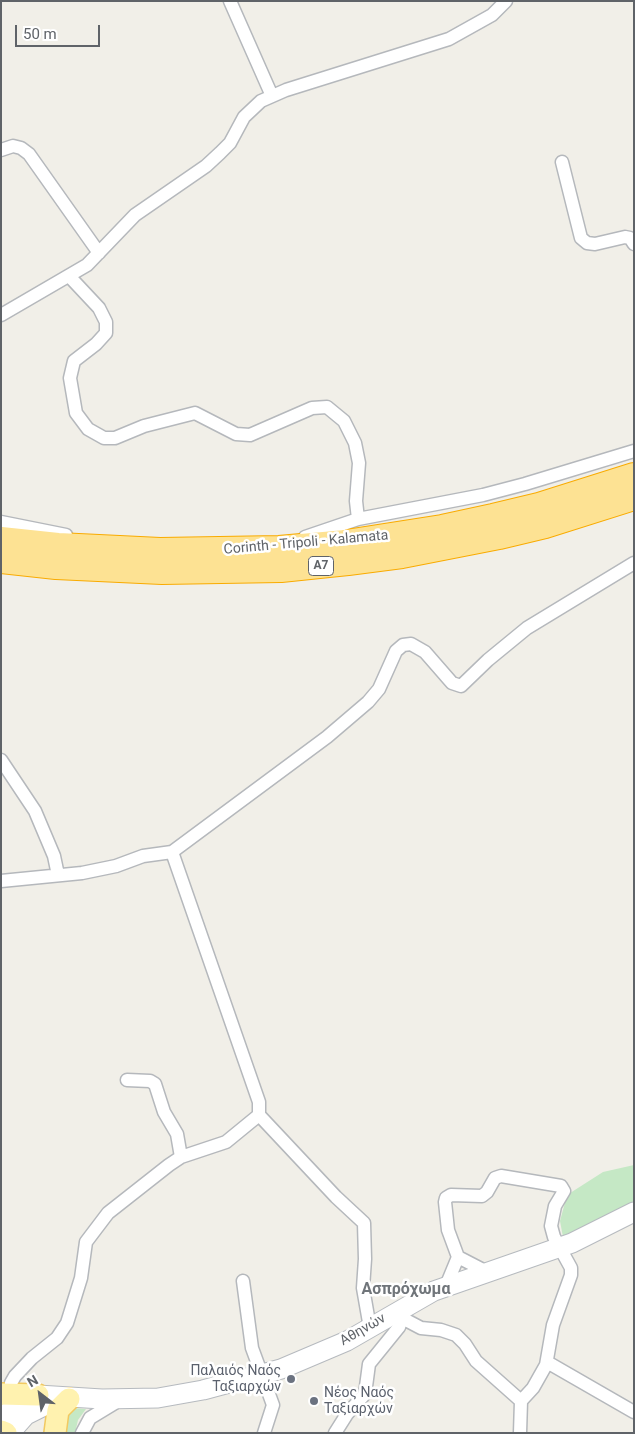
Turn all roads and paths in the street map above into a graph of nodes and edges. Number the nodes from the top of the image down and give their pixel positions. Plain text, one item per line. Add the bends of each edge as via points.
1 (230, 1) edge
2 (506, 1) edge
3 (272, 96) junction
4 (1, 150) edge
5 (562, 162) dead end
6 (634, 244) edge
7 (99, 254) junction
8 (69, 276) junction
9 (1, 315) edge
10 (634, 451) edge
11 (634, 475) edge
12 (634, 498) edge
13 (358, 519) junction
14 (1, 522) edge
15 (1, 539) edge
16 (1, 561) edge
17 (634, 563) edge
18 (1, 760) edge
19 (172, 852) junction
20 (58, 874) junction
21 (1, 881) edge
22 (127, 1080) dead end
23 (259, 1115) junction
24 (181, 1157) junction
25 (634, 1212) edge
26 (559, 1248) junction
27 (458, 1257) junction
28 (487, 1272) junction
29 (243, 1281) dead end
30 (446, 1286) junction
31 (402, 1313) junction
32 (370, 1328) junction
33 (547, 1362) junction
34 (260, 1375) junction
35 (6, 1394) edge
36 (38, 1395) junction
37 (74, 1398) junction
38 (122, 1400) junction
39 (521, 1401) junction
40 (634, 1412) edge
41 (1, 1420) edge
42 (1, 1431) edge
43 (6, 1433) edge
44 (10, 1433) edge
45 (55, 1433) edge
46 (82, 1433) edge
47 (264, 1433) edge
48 (335, 1433) edge
49 (520, 1433) edge

1 - 3 street
2 - 3 street via 492,15 449,39
3 - 7 street via 252,108 230,143 206,166 135,215
4 - 7 street via 12,146 28,154
5 - 6 street via 582,238 595,244 625,237
7 - 8 street
8 - 9 street
8 - 13 street via 99,308 106,322 106,333 74,360 70,378 76,413 88,429 104,438 115,438 144,426 195,413 236,434 250,435 312,408 327,407 344,421 355,443 359,463
10 - 13 street via 483,495
11 - 15 highway, Corinth - Tripoli - Kalamata / Α7 via 557,500 493,516 434,529 346,542 270,548 160,550
12 - 16 highway, Corinth - Tripoli - Kalamata / Α7 via 499,537 348,564 281,570 172,572 100,570
13 - 14 street via 313,535 236,543 57,534
17 - 19 street via 527,628 462,686 452,683 425,652 411,644 403,645 396,651 379,689 368,702 327,737
18 - 20 street via 35,811
19 - 20 street via 143,856 82,873
19 - 23 street via 260,1102
20 - 21 street
22 - 24 street via 155,1084 164,1112 177,1134
23 - 24 street via 226,1142
23 - 32 street via 364,1223 363,1288
24 - 35 street via 108,1213 91,1233 86,1242 79,1286 67,1323 57,1338 15,1376
25 - 26 main road, Αθηνών
26 - 27 street via 551,1226 555,1206 564,1191 561,1186 501,1176 495,1178 488,1192 482,1196 451,1195 446,1198 448,1230
26 - 28 main road, Αθηνών
26 - 33 street via 571,1272 552,1325
27 - 28 street
27 - 30 street
28 - 30 main road, Αθηνών
29 - 34 street via 249,1334
30 - 31 main road, Αθηνών
31 - 32 main road, Αθηνών
31 - 39 street via 421,1328 456,1335 476,1362
31 - 48 street via 399,1326 369,1364 365,1394
32 - 34 main road, Αθηνών via 311,1358
33 - 39 street via 533,1388
33 - 40 street
34 - 38 main road, Αθηνών via 177,1396
34 - 47 street via 273,1405
35 - 36 main road
36 - 37 main road, Αθηνών
36 - 41 main road via 14,1406
37 - 38 main road, Αθηνών
37 - 44 main road via 54,1401 34,1410
37 - 45 main road via 58,1410
38 - 46 street via 96,1414 86,1423
39 - 49 street
42 - 43 main road

